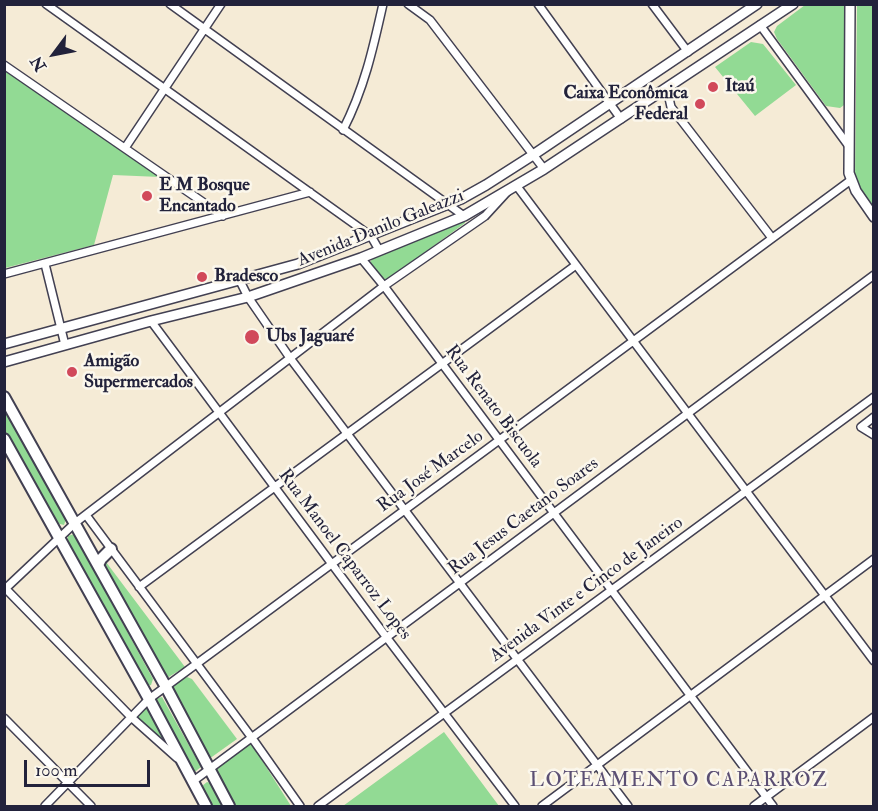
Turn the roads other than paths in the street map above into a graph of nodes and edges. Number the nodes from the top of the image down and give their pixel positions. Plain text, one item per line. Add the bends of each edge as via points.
1 (46, 4) edge
2 (170, 4) edge
3 (221, 4) edge
4 (383, 4) edge
5 (408, 4) edge
6 (538, 4) edge
7 (652, 4) edge
8 (758, 4) edge
9 (850, 4) edge
10 (786, 6) edge
11 (760, 26) junction
12 (206, 29) junction
13 (688, 52) junction
14 (4, 65) edge
15 (165, 89) junction
16 (667, 89) junction
17 (610, 104) junction
18 (621, 118) junction
19 (343, 130) junction
20 (848, 145) junction
21 (125, 148) junction
22 (533, 155) junction
23 (544, 169) junction
24 (851, 180) junction
25 (513, 186) junction
26 (310, 192) junction
27 (449, 204) junction
28 (222, 216) junction
29 (464, 216) junction
30 (873, 217) edge
31 (371, 236) junction
32 (772, 238) junction
33 (379, 250) junction
34 (361, 258) junction
35 (45, 264) junction
36 (576, 265) junction
37 (4, 274) edge
38 (873, 275) edge
39 (240, 281) junction
40 (384, 286) junction
41 (248, 297) junction
42 (151, 321) junction
43 (61, 329) junction
44 (633, 341) junction
45 (4, 344) edge
46 (65, 345) junction
47 (290, 358) junction
48 (4, 362) edge
49 (442, 363) junction
50 (4, 397) edge
51 (873, 397) edge
52 (219, 412) junction
53 (688, 414) junction
54 (873, 417) edge
55 (347, 433) junction
56 (873, 435) edge
57 (4, 439) edge
58 (499, 440) junction
59 (10, 457) edge
60 (274, 487) junction
61 (746, 492) junction
62 (405, 510) junction
63 (554, 514) junction
64 (86, 515) junction
65 (75, 523) junction
66 (59, 537) junction
67 (111, 549) junction
68 (873, 559) edge
69 (332, 564) junction
70 (98, 565) junction
71 (460, 584) junction
72 (139, 586) junction
73 (5, 589) edge
74 (612, 591) junction
75 (824, 596) junction
76 (387, 638) junction
77 (518, 660) junction
78 (873, 661) edge
79 (196, 664) junction
80 (166, 687) junction
81 (690, 696) junction
82 (149, 699) junction
83 (445, 712) junction
84 (131, 717) junction
85 (873, 717) edge
86 (4, 718) edge
87 (252, 738) junction
88 (182, 762) junction
89 (597, 765) junction
90 (209, 770) junction
91 (192, 782) junction
92 (68, 783) junction
93 (766, 797) junction
94 (205, 806) edge
95 (45, 807) edge
96 (91, 807) edge
97 (229, 807) edge
98 (300, 807) edge
99 (318, 807) edge
100 (515, 807) edge
101 (542, 807) edge
102 (628, 807) edge
103 (753, 807) edge
104 (773, 807) edge

1 - 15 street
2 - 12 street
3 - 12 street
4 - 19 street via 368,71
5 - 22 street via 430,20
6 - 17 street
7 - 13 street
8 - 13 main road, Avenida Danilo Galeazzi
9 - 20 main road
10 - 11 main road, Avenida Danilo Galeazzi
11 - 16 main road, Avenida Danilo Galeazzi
11 - 20 street
12 - 15 street
12 - 19 street
13 - 17 main road, Avenida Danilo Galeazzi
14 - 21 street
15 - 21 street
15 - 26 street
16 - 18 main road, Avenida Danilo Galeazzi
16 - 32 street via 672,107
17 - 18 street
17 - 22 main road, Avenida Danilo Galeazzi
18 - 23 main road, Avenida Danilo Galeazzi
19 - 27 street
20 - 24 main road
21 - 28 street
22 - 23 street
22 - 27 main road, Avenida Danilo Galeazzi
23 - 25 main road, Avenida Danilo Galeazzi
24 - 30 main road
24 - 32 street, Rua José Marcelo
25 - 29 main road, Avenida Danilo Galeazzi
25 - 36 street
25 - 40 street via 485,216
26 - 28 street
26 - 31 street
27 - 29 street
27 - 31 main road, Avenida Danilo Galeazzi
28 - 35 street
29 - 33 main road, Avenida Danilo Galeazzi
31 - 33 street
31 - 39 main road, Avenida Danilo Galeazzi
32 - 44 street, Rua José Marcelo
33 - 34 main road, Avenida Danilo Galeazzi
34 - 40 street, Rua Renato Biscuola
34 - 41 main road, Avenida Danilo Galeazzi
35 - 37 street
35 - 43 street
36 - 44 street
36 - 49 street
38 - 53 street, Rua Jesus Caetano Soares
39 - 41 street
39 - 43 main road, Avenida Danilo Galeazzi
40 - 47 street
40 - 49 street, Rua Renato Biscuola
41 - 42 main road, Avenida Danilo Galeazzi
41 - 47 street
42 - 46 main road, Avenida Danilo Galeazzi
42 - 52 street, Rua Manoel Caparroz Lopes
43 - 45 main road, Avenida Danilo Galeazzi
43 - 46 street
44 - 53 street
44 - 58 street, Rua José Marcelo
46 - 48 main road, Avenida Danilo Galeazzi
47 - 52 street
47 - 55 street
49 - 55 street
49 - 58 street, Rua Renato Biscuola
50 - 65 main road
51 - 61 street, Avenida Vinte e Cinco de Janeiro
52 - 60 street, Rua Manoel Caparroz Lopes
52 - 64 street
53 - 61 street
53 - 63 street, Rua Jesus Caetano Soares
54 - 56 street via 861,427
55 - 60 street
55 - 62 street
57 - 59 main road
58 - 62 street, Rua José Marcelo
58 - 63 street, Rua Renato Biscuola
59 - 66 main road
60 - 69 street, Rua Manoel Caparroz Lopes
60 - 72 street
61 - 74 street, Avenida Vinte e Cinco de Janeiro
61 - 75 street
62 - 69 street, Rua José Marcelo
62 - 71 street
63 - 71 street, Rua Jesus Caetano Soares
63 - 74 street, Rua Renato Biscuola
64 - 65 street
64 - 67 street
65 - 66 street
65 - 70 main road
66 - 73 street
66 - 82 main road
67 - 70 main road
67 - 72 street
68 - 75 street
69 - 76 street, Rua Manoel Caparroz Lopes
69 - 79 street, Rua José Marcelo
70 - 80 main road
71 - 76 street, Rua Jesus Caetano Soares
71 - 77 street
72 - 79 street
73 - 84 street
74 - 77 street, Avenida Vinte e Cinco de Janeiro
74 - 81 street, Rua Renato Biscuola
75 - 78 street
75 - 81 street
76 - 83 street, Rua Manoel Caparroz Lopes
76 - 87 street, Rua Jesus Caetano Soares
77 - 83 street, Avenida Vinte e Cinco de Janeiro
77 - 89 street
79 - 80 street, Rua José Marcelo
79 - 87 street
80 - 82 street, Rua José Marcelo
80 - 90 main road
81 - 89 street
81 - 93 street, Rua Renato Biscuola
82 - 84 street, Rua José Marcelo
82 - 88 main road
83 - 99 street, Avenida Vinte e Cinco de Janeiro
83 - 100 street, Rua Manoel Caparroz Lopes
84 - 88 street
84 - 92 street, Rua José Marcelo
85 - 93 street
86 - 92 street
87 - 90 street, Rua Jesus Caetano Soares
87 - 98 street
88 - 91 main road
89 - 101 street
89 - 102 street
90 - 91 street, Rua Jesus Caetano Soares
90 - 97 main road
91 - 94 main road
92 - 95 street, Rua José Marcelo
92 - 96 street
93 - 103 street
93 - 104 street, Rua Renato Biscuola

